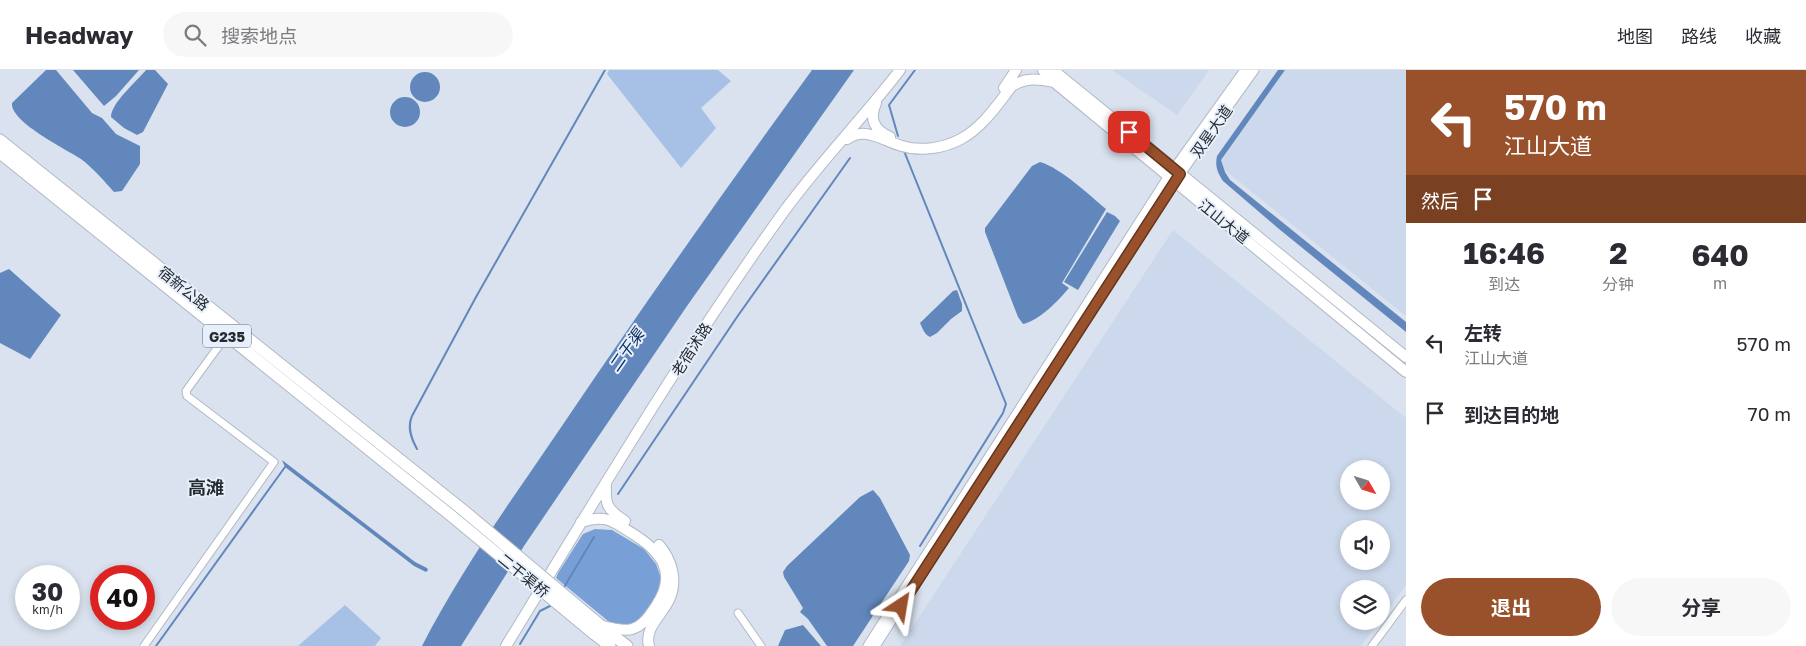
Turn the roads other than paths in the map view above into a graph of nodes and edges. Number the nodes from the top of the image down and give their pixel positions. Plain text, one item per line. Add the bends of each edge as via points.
1 (900, 70) edge
2 (1016, 70) edge
3 (1043, 70) edge
4 (1052, 70) edge
5 (1245, 70) edge
6 (1254, 70) edge
7 (1054, 82) junction
8 (880, 96) junction
9 (851, 131) junction
10 (882, 133) junction
11 (0, 140) edge
12 (831, 152) junction
13 (0, 153) edge
14 (1175, 175) junction
15 (230, 331) junction
16 (1406, 357) edge
17 (1406, 372) edge
18 (606, 481) junction
19 (463, 510) joint
20 (454, 518) joint
21 (581, 522) junction
22 (1406, 600) edge
23 (738, 613) dead end
24 (598, 628) junction
25 (144, 646) edge
26 (506, 646) edge
27 (610, 646) edge
28 (628, 646) edge
29 (648, 646) edge
30 (761, 646) edge
31 (868, 646) edge
32 (875, 646) edge
33 (1372, 646) edge

1 - 8 main road, 老宿沭路
2 - 10 main road via 976,122 957,135 944,141 916,145
3 - 7 main road, 江山大道
4 - 14 main road, 江山大道
5 - 14 street, 双星大道
6 - 14 street, 双星大道
7 - 12 main road via 1026,79 1018,82 982,123 946,146 914,149 869,134 859,134
7 - 14 main road, 江山大道
8 - 9 main road, 老宿沭路
8 - 10 main road via 872,112
9 - 10 main road via 865,129
9 - 12 main road, 老宿沭路
11 - 15 highway, 宿新公路 / G235
12 - 18 main road, 老宿沭路 via 784,212 709,321
13 - 15 highway, 宿新公路 / G235
14 - 16 main road, 江山大道
14 - 17 main road, 江山大道
14 - 31 street, 双星大道
14 - 32 street, 双星大道
15 - 19 highway, 宿新公路 / G235
15 - 20 highway, 宿新公路 / G235
15 - 25 street via 186,391 186,396 274,462
18 - 21 main road, 老宿沭路
18 - 29 main road via 605,496 612,513 660,546 668,557 673,574 672,591 648,634
19 - 24 highway, 二干渠桥 / G235, bridge
20 - 24 highway, 二干渠桥 / G235, bridge
21 - 24 main road via 602,517 612,521 648,543 665,568 666,585 662,598 642,623 626,630
21 - 26 main road, 老宿沭路
22 - 33 street
23 - 30 street
24 - 27 highway, G235
24 - 28 highway, G235

